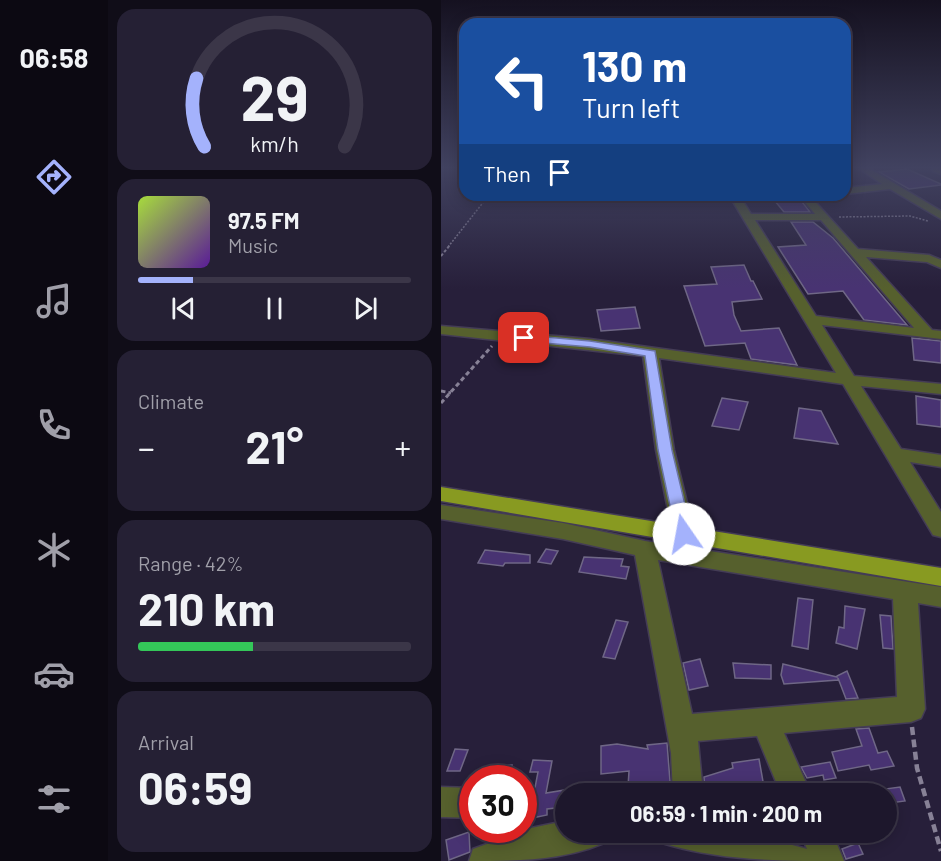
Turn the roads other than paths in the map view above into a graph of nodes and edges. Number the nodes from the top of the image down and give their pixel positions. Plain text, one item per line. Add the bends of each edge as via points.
1 (742, 209) edge
2 (816, 209) edge
3 (747, 217) junction
4 (823, 217) junction
5 (854, 252) junction
6 (941, 264) edge
7 (812, 320) junction
8 (441, 330) edge
9 (934, 334) edge
10 (650, 353) junction
11 (849, 380) junction
12 (941, 389) edge
13 (895, 454) junction
14 (941, 461) edge
15 (441, 494) edge
16 (441, 512) edge
17 (941, 529) edge
18 (684, 534) junction
19 (645, 549) junction
20 (941, 577) edge
21 (905, 591) junction
22 (941, 597) edge
23 (766, 724) junction
24 (681, 729) junction
25 (687, 783) edge
26 (792, 783) edge
27 (441, 802) edge
28 (459, 803) edge
29 (555, 835) edge
30 (537, 836) edge
31 (510, 843) edge
32 (723, 843) edge
33 (821, 843) edge
34 (485, 861) edge
35 (797, 861) edge
36 (828, 861) edge

1 - 3 street
2 - 4 street
3 - 4 street
3 - 7 street
4 - 5 street
5 - 6 street via 929,259
5 - 9 street
7 - 9 street
7 - 11 street
8 - 10 street
10 - 11 street
10 - 18 street via 665,450
11 - 12 street
11 - 13 street
13 - 14 street
13 - 17 street
15 - 18 main road
16 - 19 street via 563,531
18 - 20 main road
19 - 21 street
19 - 24 street
21 - 22 street
21 - 23 street via 911,709
23 - 24 street
23 - 26 street
24 - 25 street
27 - 28 street
29 - 30 street
31 - 34 street
32 - 35 street
33 - 36 street

